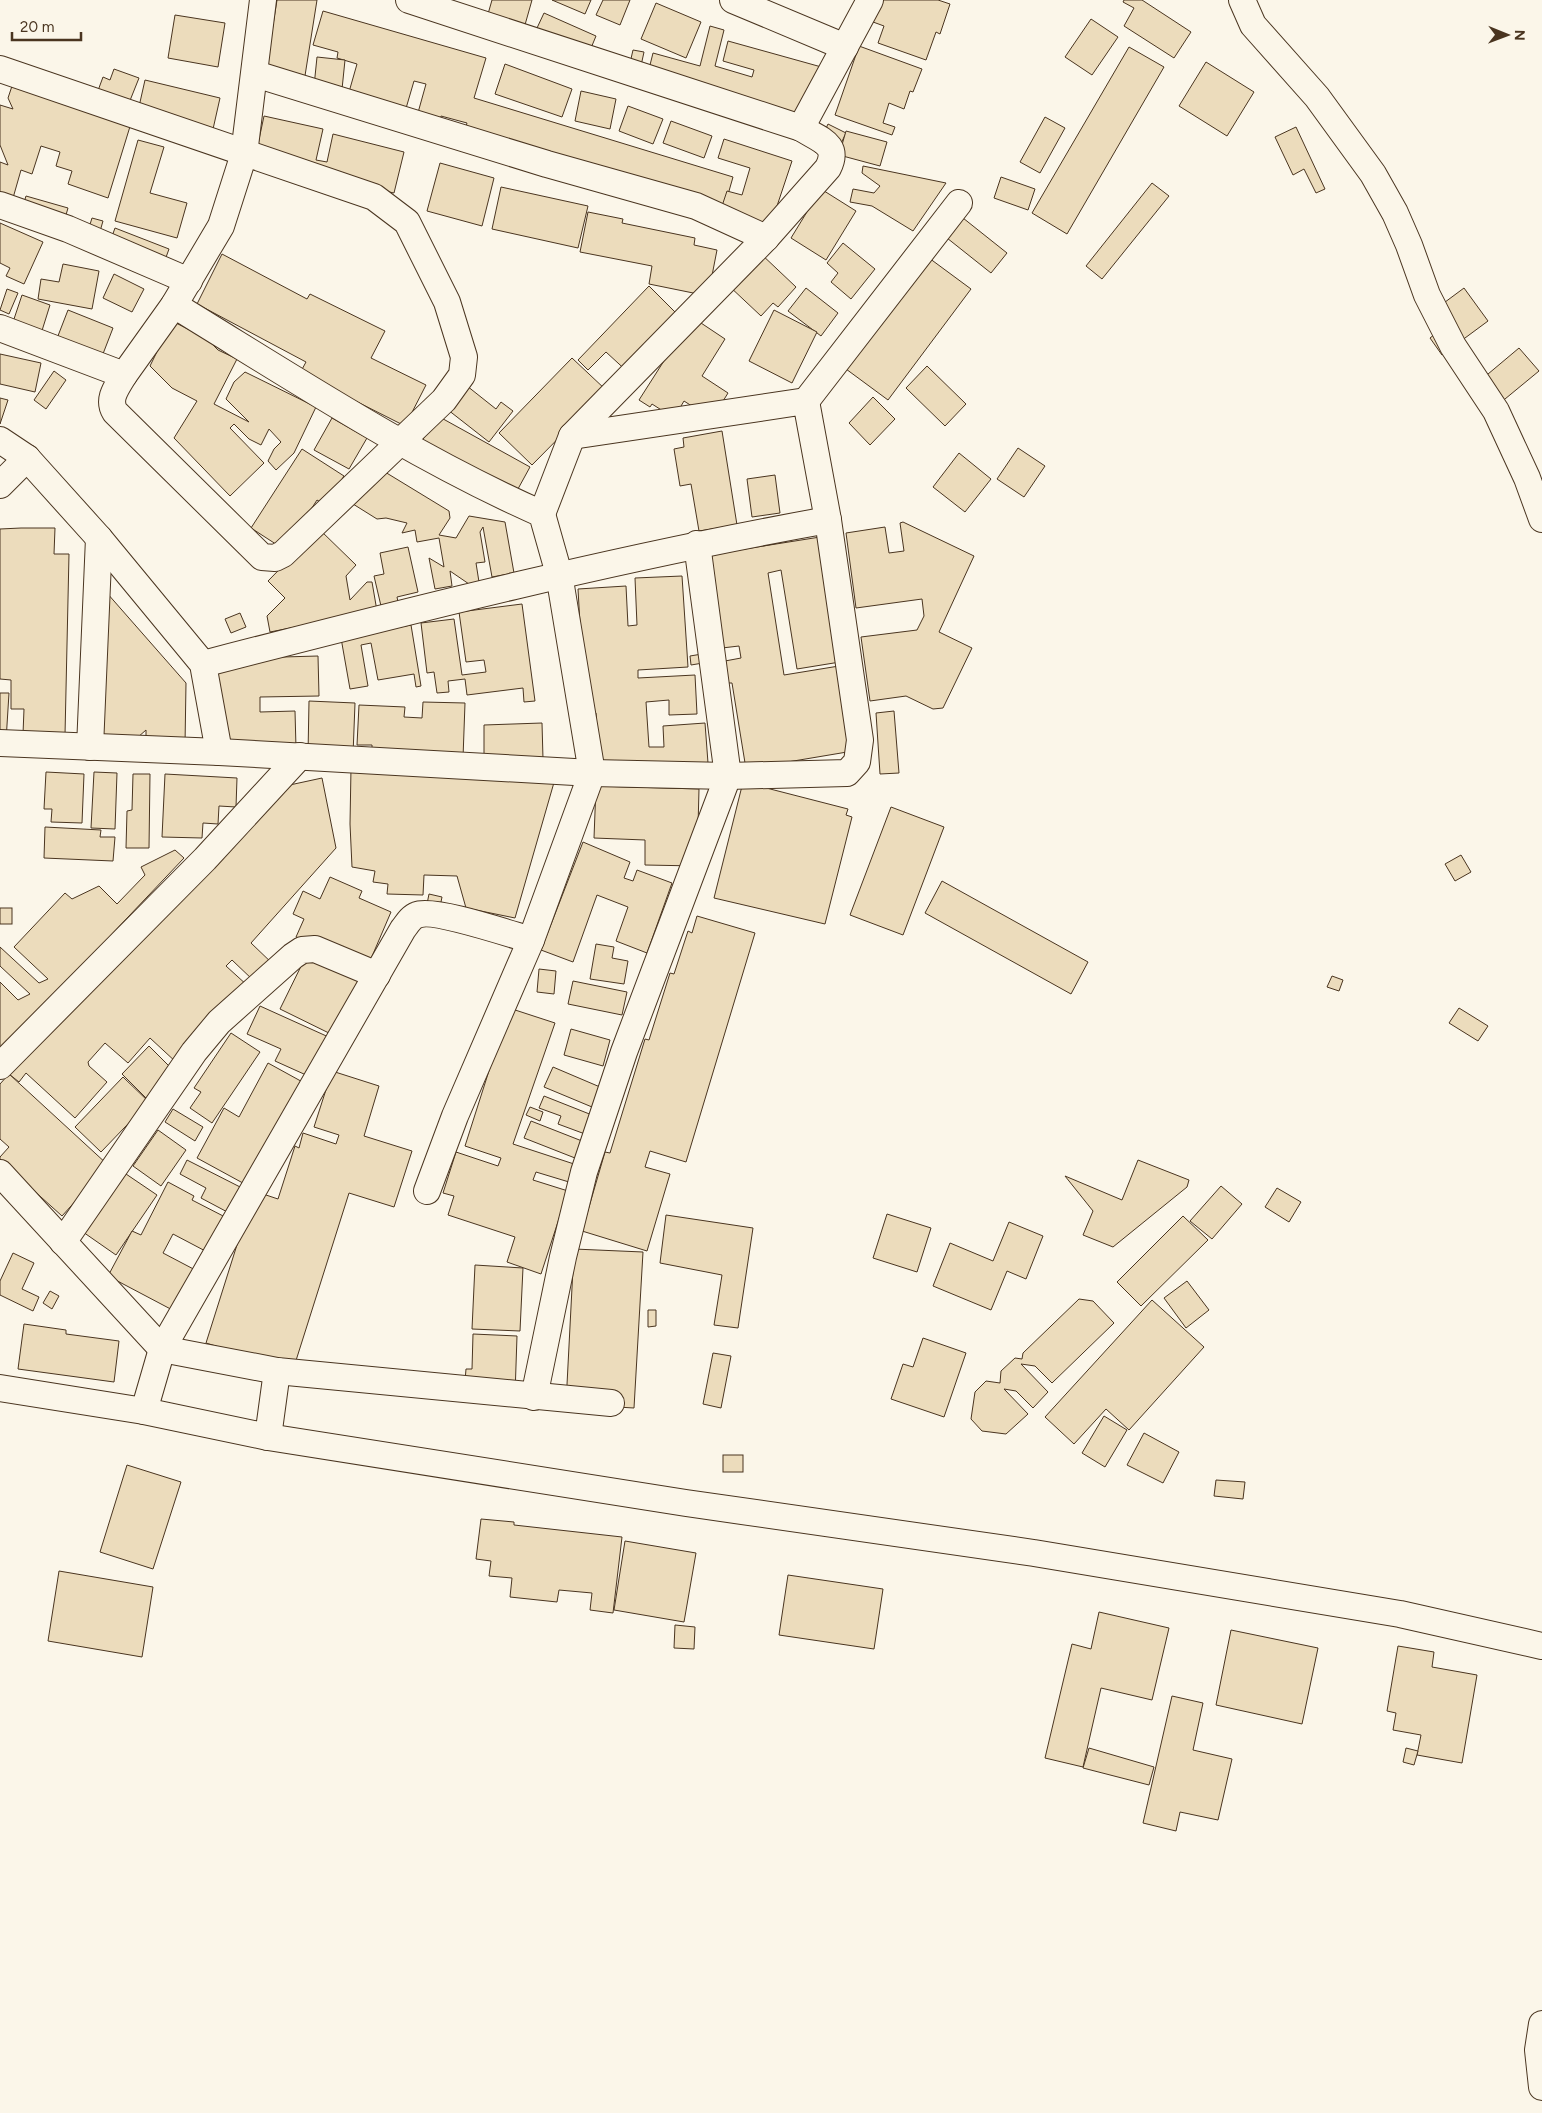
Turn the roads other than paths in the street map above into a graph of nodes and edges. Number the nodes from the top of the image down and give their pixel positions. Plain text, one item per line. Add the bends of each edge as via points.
1 (263, 0) edge
2 (409, 0) edge
3 (733, 0) edge
4 (870, 0) edge
5 (1242, 0) edge
6 (845, 46) junction
7 (0, 69) edge
8 (255, 74) junction
9 (802, 128) junction
10 (244, 154) junction
11 (959, 203) dead end
12 (0, 205) edge
13 (766, 238) junction
14 (189, 281) junction
15 (174, 305) junction
16 (0, 328) edge
17 (124, 375) junction
18 (806, 402) junction
19 (572, 436) junction
20 (0, 440) edge
21 (398, 442) junction
22 (28, 458) junction
23 (0, 485) edge
24 (542, 514) junction
25 (1542, 519) edge
26 (828, 520) junction
27 (100, 538) junction
28 (697, 544) junction
29 (559, 574) junction
30 (203, 664) junction
31 (0, 743) edge
32 (90, 747) junction
33 (219, 752) junction
34 (300, 756) junction
35 (592, 773) junction
36 (728, 776) junction
37 (531, 940) junction
38 (377, 974) junction
39 (0, 1066) edge
40 (0, 1173) edge
41 (427, 1191) dead end
42 (63, 1242) junction
43 (162, 1349) junction
44 (277, 1371) junction
45 (0, 1388) edge
46 (534, 1398) junction
47 (611, 1403) dead end
48 (144, 1411) junction
49 (268, 1437) junction
50 (1542, 1646) edge
51 (1542, 2024) edge
52 (1542, 2087) edge

1 - 8 street
2 - 9 street
3 - 6 street
4 - 6 street
5 - 25 street via 1253,25 1317,97 1373,174 1395,213 1427,296 1453,346 1496,411 1528,478
6 - 9 street
7 - 10 street
8 - 10 street
8 - 13 street via 546,164 696,206
9 - 13 street via 830,146 832,159 828,168
10 - 14 street via 221,226
10 - 21 street via 374,197 407,222 447,302 464,357 462,375 444,400
11 - 18 street
12 - 14 street via 68,228
13 - 19 street
14 - 15 street
15 - 17 street
15 - 21 street
16 - 17 street
17 - 21 street via 112,396 112,407 262,557 268,559 283,554
18 - 19 street
18 - 26 street
19 - 24 street
20 - 22 street
21 - 24 street
22 - 23 street
22 - 27 street
24 - 29 street
26 - 28 street
26 - 36 street via 860,740 857,762 847,773
27 - 30 street
27 - 32 street
28 - 29 street
28 - 36 street
29 - 30 street
29 - 35 street
30 - 33 street
31 - 32 street
32 - 33 street
33 - 34 street
34 - 35 street
34 - 39 street via 205,859
35 - 36 street
35 - 37 street
36 - 46 street via 624,1052 584,1172
37 - 38 street via 450,918 418,914 403,929
37 - 41 street via 455,1116
38 - 42 street via 316,949 302,950 277,969 219,1022 194,1052
38 - 43 street
40 - 42 street
42 - 43 street
43 - 44 street
43 - 48 street
44 - 46 street
44 - 49 street
45 - 48 street
46 - 47 street
48 - 49 street
49 - 50 street via 686,1504 1034,1553 1400,1614
51 - 52 street via 1538,2050

